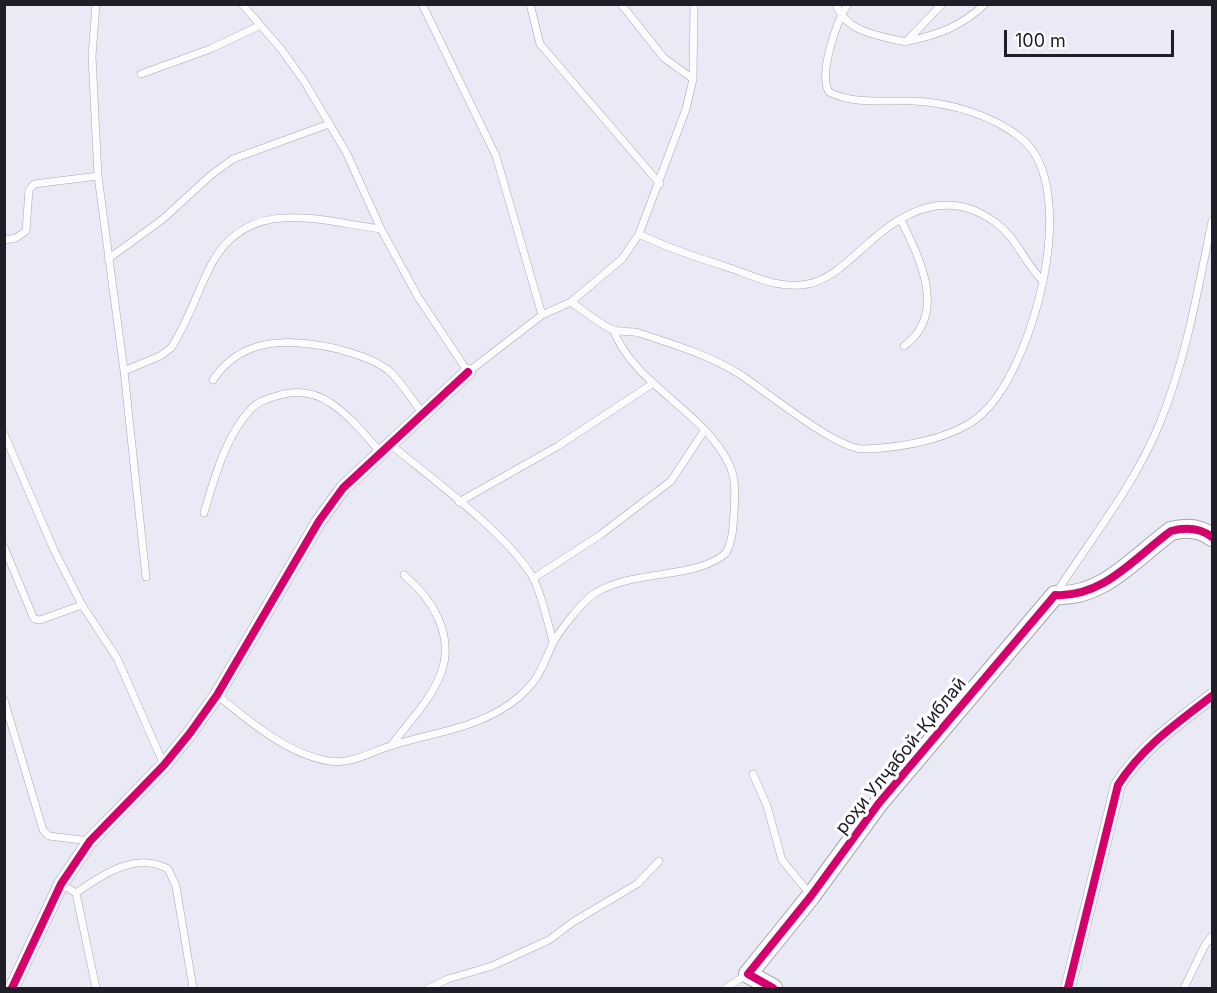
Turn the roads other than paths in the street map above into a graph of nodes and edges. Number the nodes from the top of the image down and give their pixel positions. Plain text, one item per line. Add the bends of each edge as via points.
1 (96, 4) edge
2 (242, 4) edge
3 (422, 4) edge
4 (530, 4) edge
5 (621, 4) edge
6 (694, 4) edge
7 (836, 4) edge
8 (848, 4) edge
9 (942, 4) edge
10 (985, 4) edge
11 (840, 16) junction
12 (259, 26) junction
13 (906, 42) junction
14 (141, 74) dead end
15 (693, 79) junction
16 (329, 124) junction
17 (98, 176) junction
18 (660, 184) junction
19 (901, 220) junction
20 (1212, 220) edge
21 (381, 229) junction
22 (639, 234) junction
23 (4, 240) edge
24 (108, 259) junction
25 (1042, 280) junction
26 (571, 302) junction
27 (542, 315) junction
28 (613, 330) junction
29 (904, 346) dead end
30 (124, 371) junction
31 (468, 372) junction
32 (213, 380) dead end
33 (652, 384) junction
34 (423, 414) junction
35 (704, 431) junction
36 (4, 434) edge
37 (386, 449) junction
38 (459, 502) junction
39 (204, 513) dead end
40 (1212, 537) edge
41 (4, 547) edge
42 (404, 576) dead end
43 (146, 577) dead end
44 (534, 578) junction
45 (1055, 595) junction
46 (82, 605) junction
47 (554, 642) junction
48 (217, 695) junction
49 (1212, 696) edge
50 (4, 700) edge
51 (391, 746) junction
52 (164, 765) junction
53 (753, 774) dead end
54 (90, 841) junction
55 (659, 861) dead end
56 (60, 884) junction
57 (76, 893) junction
58 (811, 896) junction
59 (1212, 936) edge
60 (748, 974) junction
61 (12, 988) edge
62 (96, 988) edge
63 (194, 988) edge
64 (429, 988) edge
65 (726, 988) edge
66 (773, 988) edge
67 (1068, 988) edge
68 (1184, 988) edge

1 - 17 lane via 92,56
2 - 12 lane
3 - 27 lane via 496,156
4 - 18 lane via 540,44
5 - 15 lane via 664,58
6 - 15 lane
7 - 11 lane
8 - 11 lane
9 - 13 lane
10 - 13 lane via 947,31
11 - 13 lane via 866,33
11 - 25 lane via 828,58 825,82 829,92 848,99 939,103 990,120 1020,137 1033,150 1042,164 1047,186 1048,256
12 - 14 lane
12 - 16 lane via 281,49
15 - 18 lane
16 - 21 lane
16 - 24 lane via 233,159 164,219
17 - 23 lane via 34,184 29,190 26,231
17 - 24 lane
18 - 22 lane
19 - 22 lane via 831,274 817,282 796,286 766,282 680,253
19 - 25 lane via 938,204 970,208 1003,228
19 - 29 lane via 921,264 927,302 921,331
20 - 45 lane via 1183,350 1159,427
21 - 30 lane via 281,216 247,226 235,234 211,264 171,348
21 - 31 lane via 418,297
22 - 26 lane via 622,259
24 - 30 lane
25 - 28 lane via 1019,360 992,405 954,430 879,448 861,449 834,439 712,360 636,332
26 - 27 lane
26 - 28 lane
27 - 31 lane
28 - 33 lane via 625,355
30 - 43 lane
31 - 34 street
32 - 34 lane via 227,361 254,348 313,343 353,353 388,370
33 - 35 lane
33 - 38 lane via 558,446
34 - 37 street
35 - 44 lane via 671,481 600,535
35 - 47 lane via 729,465 733,477 733,526 726,553 706,563 632,579 599,591 589,597
36 - 46 lane
37 - 38 lane
37 - 39 lane via 344,412 310,393 293,392 262,401 242,421
37 - 48 street via 343,488 319,521
38 - 44 lane
40 - 45 street via 1197,529 1171,531 1101,585 1084,593
41 - 46 lane via 34,619
42 - 51 lane via 422,590 435,609 444,638 444,658 435,686
44 - 47 lane
45 - 58 street, роҳи Улҷабой-Қиблаӣ via 879,803
46 - 52 lane via 117,658
47 - 51 lane via 540,675 500,710 448,732
48 - 51 lane via 288,747 315,758 346,760
48 - 52 street
49 - 67 street via 1147,748 1118,785
50 - 54 lane via 43,830 49,836
52 - 54 street
53 - 58 lane via 767,806 782,860
54 - 56 street
55 - 64 lane via 638,884 549,940
56 - 57 lane
56 - 61 street
57 - 62 lane
57 - 63 lane via 108,873 136,862 168,869 176,886
58 - 60 street, роҳи Улҷабой-Қиблаӣ
59 - 68 lane
60 - 65 lane
60 - 66 street

